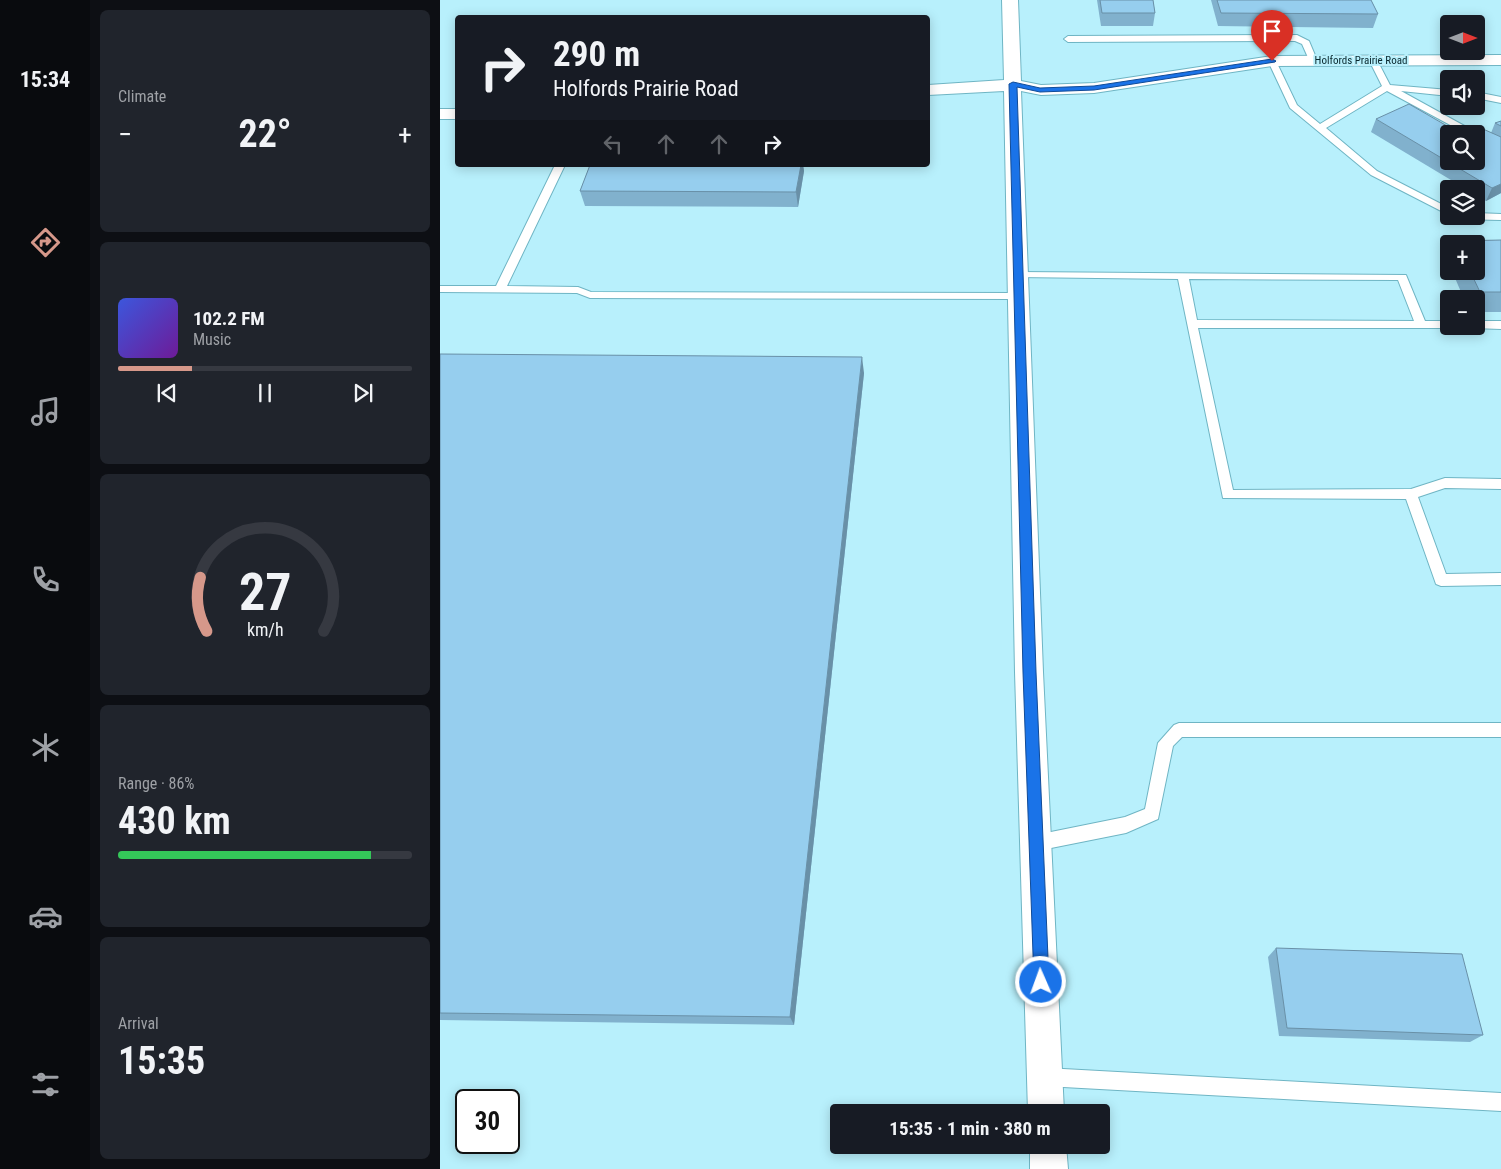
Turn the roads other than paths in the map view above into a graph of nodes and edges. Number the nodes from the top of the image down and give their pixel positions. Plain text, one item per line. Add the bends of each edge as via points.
1 (1010, 0) edge
2 (1068, 39) dead end
3 (1313, 60) junction
4 (1373, 60) junction
5 (1501, 60) edge
6 (1272, 61) junction
7 (1013, 84) junction
8 (1387, 87) junction
9 (930, 90) edge
10 (1440, 92) edge
11 (1485, 96) edge
12 (1501, 100) edge
13 (1458, 125) edge
14 (1320, 128) junction
15 (559, 167) edge
16 (1440, 207) edge
17 (1485, 217) edge
18 (1501, 217) edge
19 (1183, 275) junction
20 (1019, 285) junction
21 (440, 288) edge
22 (500, 289) junction
23 (1192, 324) junction
24 (1421, 325) junction
25 (1440, 325) edge
26 (1485, 325) edge
27 (1501, 325) edge
28 (1501, 484) edge
29 (1411, 494) junction
30 (1501, 579) edge
31 (1501, 730) edge
32 (1036, 843) junction
33 (1045, 1077) junction
34 (1501, 1102) edge
35 (1046, 1104) edge
36 (1048, 1154) edge
37 (1049, 1169) edge

1 - 7 street
2 - 3 lane via 1297,38 1306,43
3 - 4 street, Holfords Prairie Road
3 - 6 street, Holfords Prairie Road
4 - 5 street, Holfords Prairie Road
4 - 8 lane
6 - 7 street, Holfords Prairie Road via 1094,88 1040,90
6 - 14 lane via 1293,106
7 - 9 street, Holfords Prairie Road
7 - 20 street
8 - 10 lane
8 - 13 lane
8 - 14 lane
11 - 12 lane
14 - 16 lane via 1374,173
15 - 22 lane
17 - 18 lane
19 - 20 lane
19 - 23 lane
19 - 24 lane via 1402,277
20 - 22 lane via 590,295 578,290
20 - 32 street
21 - 22 lane
23 - 24 lane
23 - 29 lane via 1228,495
24 - 25 lane
26 - 27 lane
28 - 29 lane via 1445,483
29 - 30 lane via 1440,580
31 - 32 lane via 1179,730 1166,743 1152,814 1126,826
32 - 33 street
33 - 34 lane
33 - 35 street
36 - 37 street

